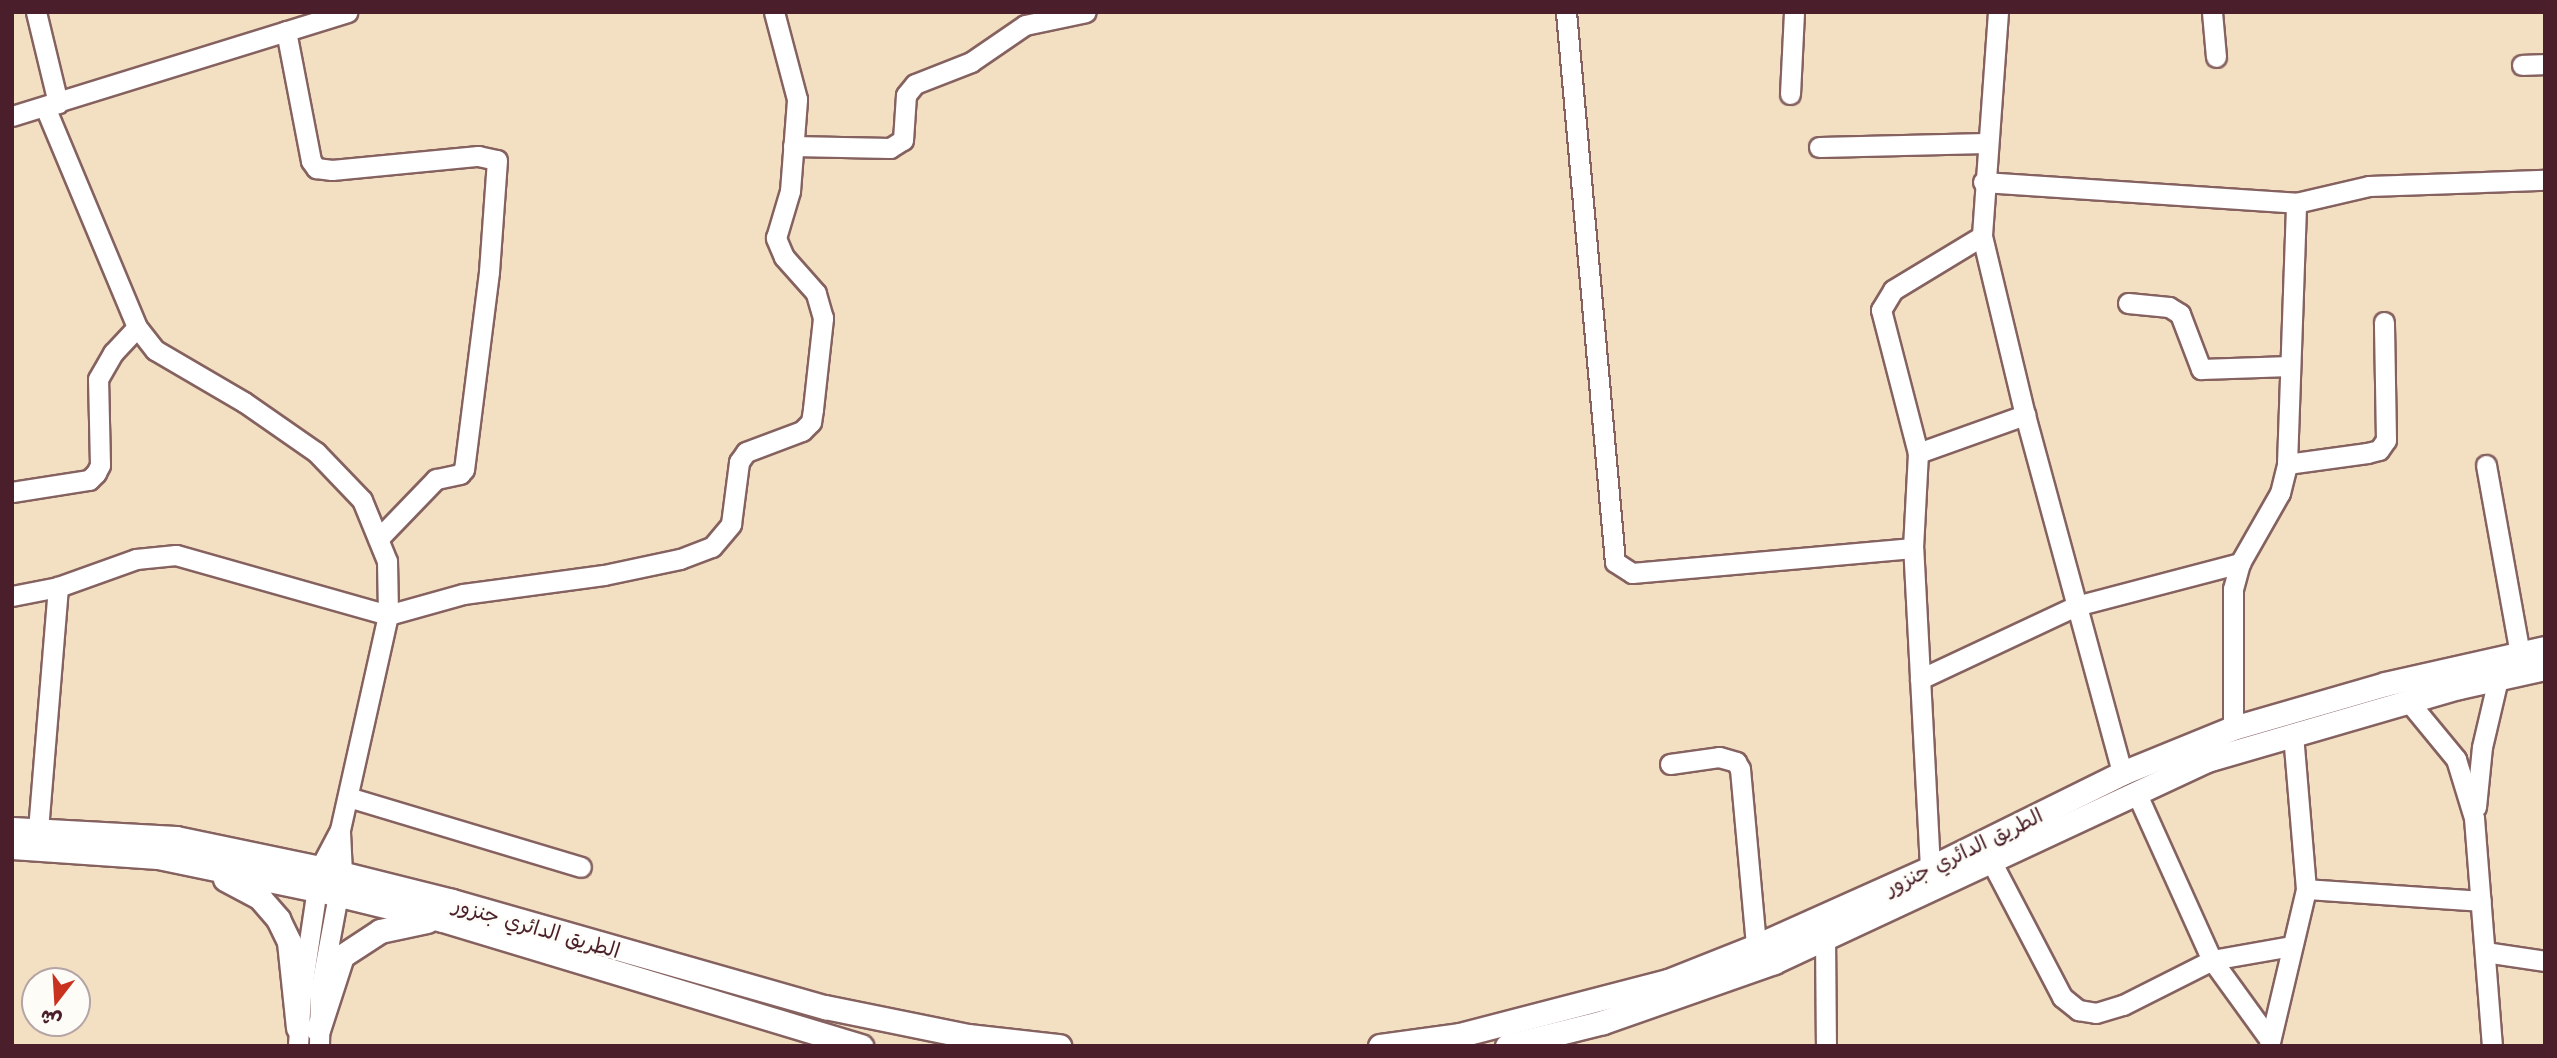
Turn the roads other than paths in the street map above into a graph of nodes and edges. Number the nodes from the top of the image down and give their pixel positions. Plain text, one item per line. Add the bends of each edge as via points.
1 (36, 12) edge
2 (774, 12) edge
3 (1086, 12) edge
4 (1566, 12) edge
5 (1794, 12) edge
6 (1998, 12) edge
7 (2212, 12) edge
8 (339, 13) edge
9 (286, 31) junction
10 (2216, 57) dead end
11 (2545, 64) edge
12 (2522, 65) dead end
13 (1790, 94) dead end
14 (52, 105) junction
15 (12, 117) edge
16 (1987, 143) junction
17 (793, 146) junction
18 (1819, 147) dead end
19 (2545, 180) edge
20 (1983, 182) junction
21 (2296, 203) junction
22 (1982, 236) junction
23 (2128, 303) dead end
24 (2384, 322) dead end
25 (137, 327) junction
26 (2290, 366) junction
27 (2025, 415) junction
28 (1918, 453) junction
29 (2287, 464) junction
30 (2486, 465) dead end
31 (12, 492) edge
32 (378, 539) junction
33 (1913, 548) junction
34 (2240, 563) junction
35 (58, 587) junction
36 (12, 596) edge
37 (2076, 606) junction
38 (388, 615) junction
39 (2545, 648) edge
40 (2521, 654) junction
41 (2545, 668) edge
42 (1920, 679) junction
43 (2498, 679) junction
44 (2409, 702) junction
45 (2233, 728) junction
46 (2293, 734) junction
47 (1670, 764) dead end
48 (2122, 773) junction
49 (2136, 792) junction
50 (348, 797) junction
51 (2474, 818) junction
52 (12, 829) edge
53 (38, 830) junction
54 (12, 848) edge
55 (1990, 859) junction
56 (190, 864) junction
57 (581, 867) dead end
58 (1930, 868) junction
59 (329, 881) junction
60 (2306, 889) junction
61 (2481, 901) junction
62 (443, 920) junction
63 (1825, 936) junction
64 (1756, 946) junction
65 (2291, 946) junction
66 (2484, 952) junction
67 (2212, 960) junction
68 (2545, 961) edge
69 (308, 1037) edge
70 (2269, 1043) edge
71 (861, 1046) edge
72 (1059, 1046) edge
73 (1381, 1046) edge
74 (1507, 1046) edge
75 (1826, 1046) edge
76 (2492, 1046) edge

1 - 14 street
2 - 17 street via 797,99
3 - 17 street via 1025,25 971,62 915,84 906,94 903,140 890,148
4 - 33 street via 1615,562 1632,573
5 - 13 street
6 - 16 street
7 - 10 street
8 - 9 street
9 - 14 street
9 - 32 street via 316,168 478,156 497,160 489,272 464,469 436,479
11 - 12 street
14 - 15 street
14 - 25 street
16 - 18 street
16 - 20 street
17 - 38 street via 790,191 776,239 784,257 816,293 823,318 811,422 802,431 746,452 739,462 731,524 712,547 680,559 604,575 463,594
19 - 21 street via 2368,186
20 - 21 street
20 - 22 street
21 - 26 street
22 - 27 street
22 - 28 street via 1893,290 1881,310
23 - 26 street via 2169,307 2180,314 2201,369
24 - 29 street via 2386,440 2379,450 2367,453
25 - 31 street via 113,353 98,379 100,465 96,474 89,480
25 - 32 street via 155,350 244,402 316,452 362,500
26 - 29 street
27 - 28 street
27 - 37 street
28 - 33 street
29 - 34 street via 2280,493
30 - 40 street
32 - 38 street via 387,561
33 - 42 street
34 - 37 street
34 - 45 street via 2230,610
35 - 36 street
35 - 38 street via 136,559 176,555
35 - 53 street
37 - 42 street
37 - 48 street
38 - 50 street
39 - 40 main road, الطريق الدائري جنزور
40 - 45 main road, الطريق الدائري جنزور via 2385,684
41 - 43 main road, الطريق الدائري جنزور
42 - 58 street
43 - 44 main road, الطريق الدائري جنزور
43 - 51 street via 2482,747
44 - 46 main road, الطريق الدائري جنزور
44 - 51 street via 2456,759
45 - 48 main road, الطريق الدائري جنزور
46 - 49 main road, الطريق الدائري جنزور via 2207,760
46 - 60 street
47 - 64 street via 1719,757 1736,762 1740,769
48 - 58 main road, الطريق الدائري جنزور
49 - 55 main road, الطريق الدائري جنزور
49 - 67 street
50 - 57 street
50 - 59 street
51 - 61 street
52 - 53 main road, الطريق الدائري جنزور
53 - 59 main road, الطريق الدائري جنزور via 176,838
54 - 56 main road, الطريق الدائري جنزور
55 - 63 main road, الطريق الدائري جنزور
55 - 67 street via 2062,997 2078,1010 2096,1013 2123,1005
56 - 59 main road, الطريق الدائري جنزور
56 - 69 main road via 240,885 278,919 289,942
58 - 64 main road, الطريق الدائري جنزور
59 - 62 main road, الطريق الدائري جنزور
59 - 69 street
59 - 72 main road, الطريق الدائري جنزور via 824,1007 968,1036
60 - 61 street
60 - 65 street
61 - 66 street
62 - 69 main road via 405,923 358,942 342,956
62 - 71 main road, الطريق الدائري جنزور
63 - 74 main road, الطريق الدائري جنزور via 1774,961 1682,995 1603,1022
63 - 75 street
64 - 73 main road, الطريق الدائري جنزور via 1668,981 1559,1013 1460,1035
65 - 67 street
65 - 70 street
66 - 68 street
66 - 76 street
67 - 70 street

